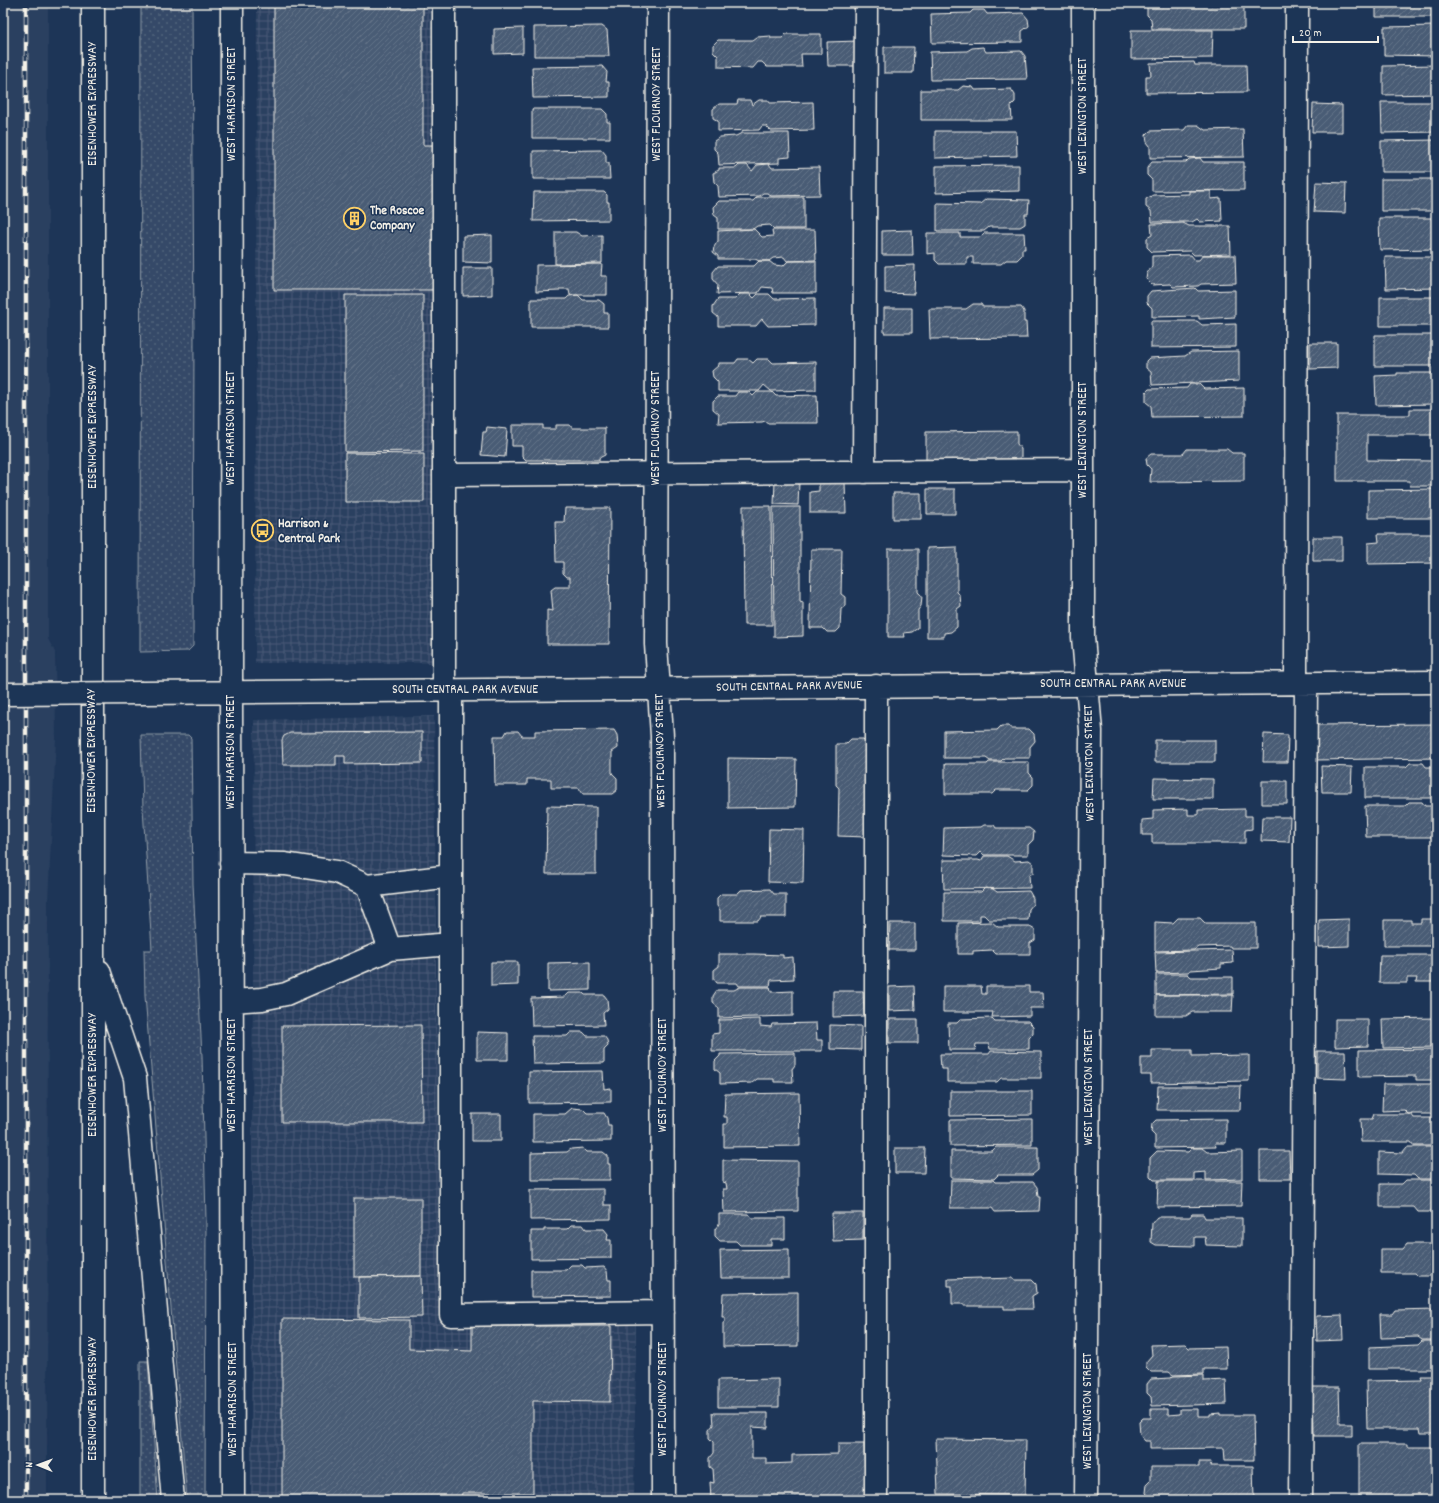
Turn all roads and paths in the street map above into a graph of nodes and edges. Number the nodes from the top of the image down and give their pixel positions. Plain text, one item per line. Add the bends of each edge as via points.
1 (93, 3) edge
2 (232, 3) edge
3 (444, 3) edge
4 (658, 3) edge
5 (866, 3) edge
6 (1083, 3) edge
7 (1297, 3) edge
8 (1083, 470) junction
9 (864, 472) junction
10 (656, 473) junction
11 (444, 475) junction
12 (1436, 682) edge
13 (1301, 683) junction
14 (1088, 684) junction
15 (876, 686) junction
16 (659, 688) junction
17 (448, 690) junction
18 (231, 692) junction
19 (3, 694) edge
20 (232, 863) junction
21 (451, 876) junction
22 (367, 886) junction
23 (451, 944) junction
24 (390, 949) junction
25 (93, 952) junction
26 (232, 1001) junction
27 (663, 1312) junction
28 (93, 1500) edge
29 (173, 1500) edge
30 (234, 1500) edge
31 (663, 1500) edge
32 (876, 1500) edge
33 (1086, 1500) edge
34 (1302, 1500) edge

1 - 25 main road, EISENHOWER EXPRESSWAY
2 - 18 main road, WEST HARRISON STREET
3 - 11 main road
4 - 10 main road, WEST FLOURNOY STREET
5 - 9 main road
6 - 8 main road, WEST LEXINGTON STREET
7 - 13 main road
8 - 9 main road
8 - 14 main road, WEST LEXINGTON STREET via 1083,637
9 - 10 main road
10 - 11 main road
10 - 16 main road, WEST FLOURNOY STREET via 656,644
11 - 17 main road
12 - 13 main road, SOUTH CENTRAL PARK AVENUE
13 - 14 main road, SOUTH CENTRAL PARK AVENUE
13 - 34 main road
14 - 15 main road, SOUTH CENTRAL PARK AVENUE
14 - 33 main road, WEST LEXINGTON STREET via 1091,739
15 - 16 main road, SOUTH CENTRAL PARK AVENUE
15 - 32 main road
16 - 17 main road, SOUTH CENTRAL PARK AVENUE
16 - 27 main road, WEST FLOURNOY STREET via 662,736
17 - 18 main road, SOUTH CENTRAL PARK AVENUE
17 - 21 main road
18 - 19 main road, SOUTH CENTRAL PARK AVENUE, bridge
18 - 20 main road, WEST HARRISON STREET
20 - 22 main road via 285,864 338,872
20 - 26 main road, WEST HARRISON STREET
21 - 22 main road
21 - 23 main road
22 - 24 main road
23 - 24 main road
23 - 27 main road via 452,1315
24 - 26 main road via 286,994
25 - 28 main road, EISENHOWER EXPRESSWAY
25 - 29 main road via 135,1078
26 - 30 main road, WEST HARRISON STREET
27 - 31 main road, WEST FLOURNOY STREET

